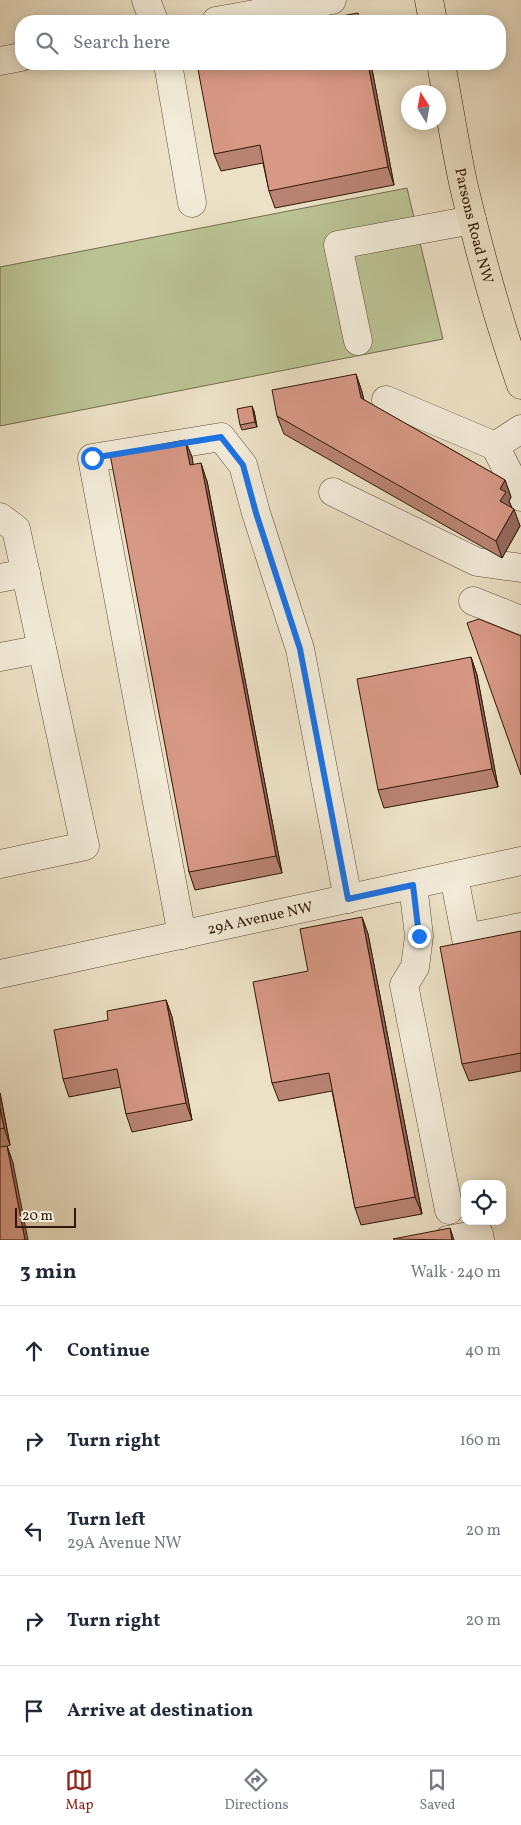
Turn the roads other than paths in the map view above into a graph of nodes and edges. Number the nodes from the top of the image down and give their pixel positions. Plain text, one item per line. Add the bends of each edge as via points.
1 (146, 0) edge
2 (332, 0) edge
3 (429, 0) edge
4 (152, 15) edge
5 (249, 15) edge
6 (432, 15) edge
7 (15, 58) edge
8 (0, 61) edge
9 (169, 70) edge
10 (442, 70) edge
11 (192, 203) dead end
12 (472, 220) junction
13 (358, 341) dead end
14 (521, 385) edge
15 (386, 400) dead end
16 (521, 428) edge
17 (495, 446) junction
18 (333, 492) dead end
19 (521, 497) edge
20 (5, 526) edge
21 (521, 568) edge
22 (13, 575) edge
23 (473, 601) dead end
24 (521, 620) edge
25 (42, 649) junction
26 (0, 657) edge
27 (521, 861) edge
28 (0, 864) edge
29 (454, 876) junction
30 (413, 885) junction
31 (348, 899) junction
32 (521, 926) edge
33 (182, 935) junction
34 (0, 974) edge
35 (449, 1210) dead end
36 (448, 1240) edge
37 (480, 1240) edge

1 - 4 street
2 - 5 street
3 - 6 main road
7 - 8 street
9 - 11 street
10 - 12 main road, Parsons Road NW
12 - 13 street via 338,245
12 - 14 main road, Parsons Road NW
15 - 17 street
16 - 17 street
17 - 19 street
18 - 21 street via 477,562
20 - 22 street
22 - 25 street
23 - 24 street
25 - 26 street
25 - 28 street via 85,846
27 - 29 street, 29A Avenue NW
29 - 30 street, 29A Avenue NW
29 - 32 street via 466,938
30 - 31 street, 29A Avenue NW
30 - 35 street via 419,936 415,966 404,985
31 - 33 street, 29A Avenue NW
31 - 33 street via 300,649 243,465 221,437 92,458
33 - 34 street, 29A Avenue NW
36 - 37 street via 479,1234

